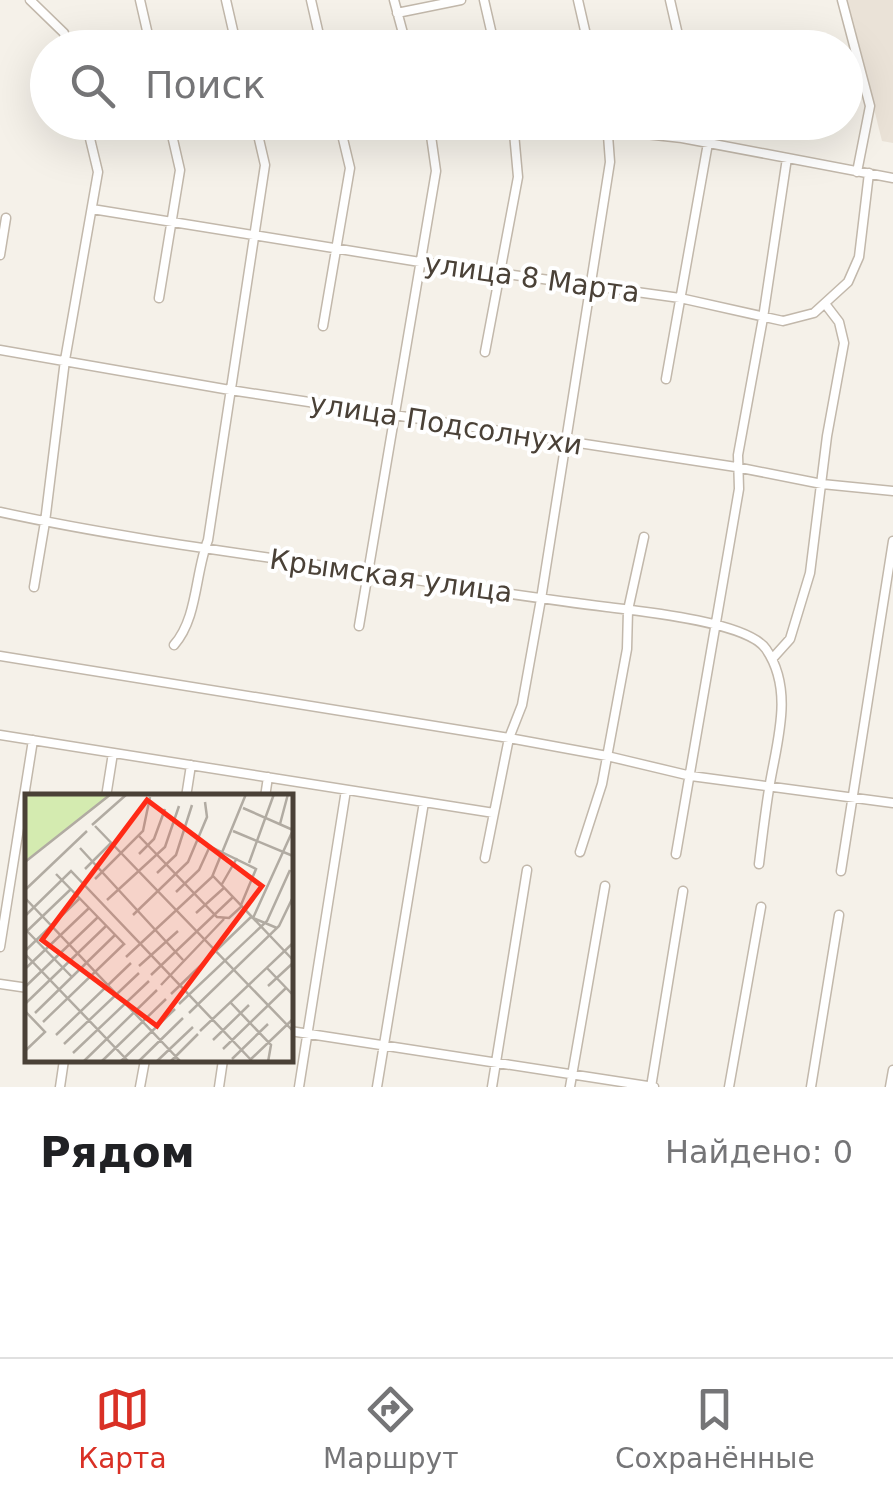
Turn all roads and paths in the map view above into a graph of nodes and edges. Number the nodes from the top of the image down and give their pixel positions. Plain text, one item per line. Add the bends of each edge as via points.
1 (30, 0) edge
2 (140, 0) edge
3 (226, 0) edge
4 (310, 0) edge
5 (394, 0) edge
6 (462, 0) edge
7 (484, 0) edge
8 (578, 0) edge
9 (670, 0) edge
10 (842, 0) edge
11 (397, 13) junction
12 (61, 30) edge
13 (147, 30) edge
14 (233, 30) edge
15 (318, 30) edge
16 (402, 30) edge
17 (491, 30) edge
18 (585, 30) edge
19 (677, 30) edge
20 (850, 30) edge
21 (863, 80) edge
22 (90, 140) edge
23 (173, 140) edge
24 (259, 140) edge
25 (343, 140) edge
26 (431, 140) edge
27 (515, 140) edge
28 (609, 140) edge
29 (692, 140) edge
30 (708, 143) junction
31 (787, 158) junction
32 (857, 172) junction
33 (870, 174) junction
34 (893, 178) edge
35 (92, 209) junction
36 (6, 218) dead end
37 (172, 222) junction
38 (254, 236) junction
39 (336, 249) junction
40 (0, 255) edge
41 (420, 262) junction
42 (499, 272) junction
43 (590, 287) junction
44 (159, 298) dead end
45 (680, 298) junction
46 (826, 305) junction
47 (763, 318) junction
48 (323, 326) dead end
49 (0, 350) edge
50 (485, 352) dead end
51 (65, 360) junction
52 (666, 379) dead end
53 (230, 390) junction
54 (395, 415) junction
55 (566, 443) junction
56 (736, 468) junction
57 (822, 484) junction
58 (893, 491) edge
59 (0, 512) edge
60 (45, 522) junction
61 (644, 537) dead end
62 (893, 541) edge
63 (204, 549) junction
64 (370, 573) junction
65 (34, 587) dead end
66 (541, 598) junction
67 (628, 610) junction
68 (715, 624) junction
69 (359, 626) dead end
70 (174, 645) dead end
71 (0, 656) edge
72 (772, 659) junction
73 (0, 735) edge
74 (509, 738) junction
75 (33, 740) junction
76 (113, 753) junction
77 (607, 756) junction
78 (191, 765) junction
79 (691, 776) junction
80 (268, 777) junction
81 (770, 786) junction
82 (346, 790) junction
83 (106, 794) edge
84 (186, 794) edge
85 (265, 794) edge
86 (854, 797) junction
87 (424, 802) junction
88 (893, 802) edge
89 (494, 813) junction
90 (580, 852) dead end
91 (676, 854) dead end
92 (485, 858) dead end
93 (759, 864) dead end
94 (527, 870) dead end
95 (840, 871) dead end
96 (605, 886) dead end
97 (683, 891) dead end
98 (760, 907) dead end
99 (839, 915) dead end
100 (0, 948) edge
101 (0, 984) edge
102 (25, 988) edge
103 (292, 1032) edge
104 (306, 1034) junction
105 (384, 1047) junction
106 (64, 1062) edge
107 (145, 1062) edge
108 (224, 1062) edge
109 (496, 1064) junction
110 (893, 1070) edge
111 (572, 1074) junction
112 (60, 1087) edge
113 (140, 1087) edge
114 (219, 1087) edge
115 (299, 1087) edge
116 (377, 1087) edge
117 (492, 1087) edge
118 (570, 1087) edge
119 (652, 1087) edge
120 (729, 1087) edge
121 (810, 1087) edge
122 (890, 1087) edge

1 - 12 street
2 - 13 street
3 - 14 street
4 - 15 street
5 - 11 street
6 - 11 street
7 - 17 street
8 - 18 street
9 - 19 street
10 - 20 street
11 - 16 street
21 - 32 street via 870,106
22 - 35 street via 98,172
23 - 37 street via 180,170
24 - 38 street via 265,165
25 - 39 street via 350,168
26 - 41 street via 436,171
27 - 42 street via 518,178
28 - 43 street
29 - 30 street
30 - 31 street
30 - 45 street
31 - 32 street
31 - 47 street
32 - 33 street
33 - 34 street
33 - 46 street via 854,271
35 - 37 street, улица 8 Марта
35 - 51 street
36 - 40 street
37 - 38 street, улица 8 Марта
37 - 44 street
38 - 39 street, улица 8 Марта
38 - 53 street
39 - 41 street, улица 8 Марта
39 - 48 street
41 - 42 street, улица 8 Марта
41 - 54 street
42 - 43 street, улица 8 Марта
42 - 50 street
43 - 45 street, улица 8 Марта
43 - 55 street
45 - 47 street, улица 8 Марта
45 - 52 street
46 - 47 street, улица 8 Марта via 794,320
46 - 57 street via 840,322 844,343
47 - 56 street
49 - 51 street, улица Подсолнухи
51 - 53 street, улица Подсолнухи
51 - 60 street
53 - 54 street, улица Подсолнухи
53 - 63 street
54 - 55 street, улица Подсолнухи
54 - 64 street
55 - 56 street, улица Подсолнухи
55 - 66 street
56 - 57 street, улица Подсолнухи
56 - 68 street via 739,489
57 - 58 street, улица Подсолнухи
57 - 72 street via 810,573 790,638
59 - 60 street, Крымская улица
60 - 63 street, Крымская улица
60 - 65 street
61 - 67 street
62 - 86 street
63 - 64 street, Крымская улица
63 - 70 street via 185,628
64 - 66 street, Крымская улица
64 - 69 street
66 - 67 street, Крымская улица
66 - 74 street via 522,705
67 - 68 street, Крымская улица
67 - 77 street
68 - 72 street, Крымская улица via 764,644
68 - 79 street
71 - 74 street
72 - 81 street via 782,696
73 - 75 street
74 - 77 street
74 - 89 street
75 - 76 street
75 - 100 street
76 - 78 street
76 - 83 street
77 - 79 street
77 - 90 street
78 - 80 street
78 - 84 street
79 - 81 street
79 - 91 street
80 - 82 street
80 - 85 street
81 - 86 street
81 - 93 street
82 - 87 street
82 - 104 street
86 - 88 street
86 - 95 street
87 - 89 street
87 - 105 street
89 - 92 street
94 - 109 street
96 - 111 street
97 - 119 street
98 - 120 street
99 - 121 street
101 - 102 street
103 - 104 street
104 - 105 street
104 - 115 street
105 - 109 street
105 - 116 street
106 - 112 street
107 - 113 street
108 - 114 street
109 - 111 street
109 - 117 street
110 - 122 street
111 - 118 street
111 - 119 street

